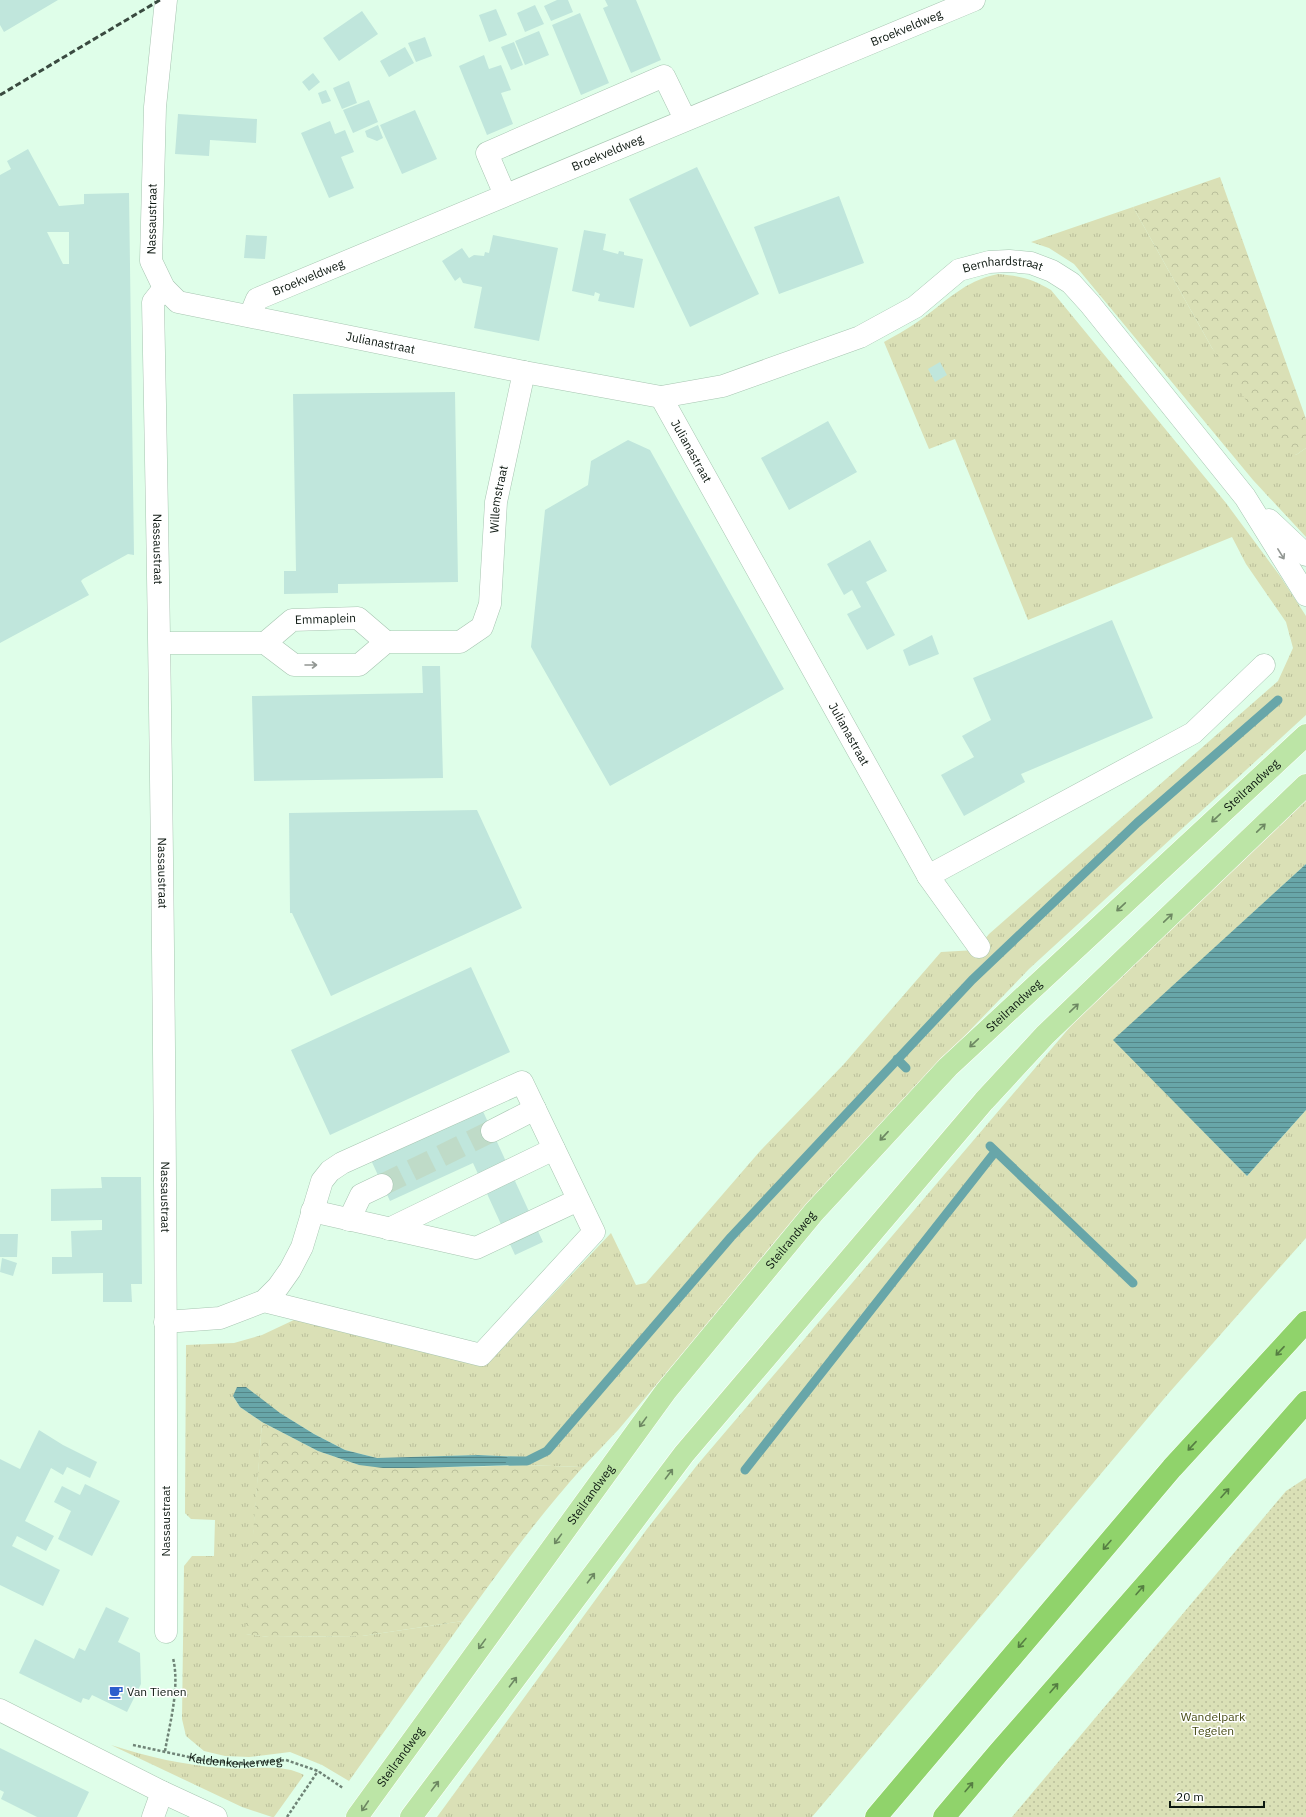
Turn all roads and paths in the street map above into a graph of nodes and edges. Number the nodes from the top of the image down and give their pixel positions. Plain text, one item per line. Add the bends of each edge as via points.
1 (166, 0) edge
2 (974, 0) edge
3 (685, 120) junction
4 (505, 195) junction
5 (164, 288) junction
6 (250, 316) junction
7 (524, 372) junction
8 (661, 397) junction
9 (1245, 497) junction
10 (1306, 555) edge
11 (1306, 596) edge
12 (386, 642) junction
13 (160, 643) junction
14 (265, 643) junction
15 (1264, 665) dead end
16 (1306, 735) edge
17 (1306, 785) edge
18 (928, 876) junction
19 (979, 947) dead end
20 (535, 1109) junction
21 (492, 1131) tunnel mouth
22 (554, 1149) junction
23 (382, 1185) tunnel mouth
24 (578, 1200) junction
25 (312, 1211) junction
26 (349, 1220) junction
27 (389, 1229) junction
28 (264, 1301) junction
29 (165, 1322) junction
30 (1306, 1322) edge
31 (1306, 1402) edge
32 (166, 1632) joint
33 (0, 1710) edge
34 (318, 1771) junction
35 (162, 1792) junction
36 (362, 1810) edge
37 (153, 1817) edge
38 (185, 1817) edge
39 (216, 1817) edge
40 (287, 1817) edge
41 (411, 1817) edge
42 (876, 1817) edge
43 (944, 1817) edge

1 - 5 street, Nassaustraat via 155,107 151,261
2 - 3 street, Broekveldweg
3 - 4 street, Broekveldweg
3 - 4 street via 664,76 487,153
4 - 6 street, Broekveldweg via 257,299
5 - 6 street, Julianastraat via 178,302
5 - 13 street, Nassaustraat via 153,302
6 - 7 street, Julianastraat
7 - 8 street, Julianastraat
7 - 12 street, Willemstraat via 496,502 490,604 482,627 460,642
8 - 9 street, Bernhardstraat via 723,386 860,337 915,307 959,270 988,262 1031,264 1052,270 1071,283
8 - 18 street, Julianastraat
9 - 10 street, Bernhardstraat
9 -> 11 street, Bernhardstraat
14 -> 12 street via 294,665 359,665
12 - 14 street, Emmaplein via 358,618 292,620
13 - 14 street
13 - 29 street, Nassaustraat
15 - 18 street via 1193,733
16 -> 36 main road, Steilrandweg via 948,1067 814,1212 666,1391
41 -> 17 main road via 684,1454 984,1102 1045,1034
18 - 19 street, Julianastraat
20 - 21 street
20 - 22 street
20 - 25 street via 522,1082 342,1163 330,1171 322,1181
22 - 24 street
22 - 27 street
23 - 26 street via 361,1195
24 - 27 street via 476,1248
24 - 28 street via 594,1232 481,1355
25 - 26 street
25 - 28 street via 302,1247 290,1270
26 - 27 street
28 - 29 street via 220,1318
29 - 32 street, Nassaustraat
30 -> 42 highway via 1172,1468
43 -> 31 highway
32 - 34 path, Kaldenkerkerweg via 175,1668 173,1710 165,1751 203,1760 242,1764 286,1760
33 - 35 street
36 -> 34 path, Kaldenkerkerweg
34 - 40 path
35 - 37 street
35 - 38 street
35 - 39 street

